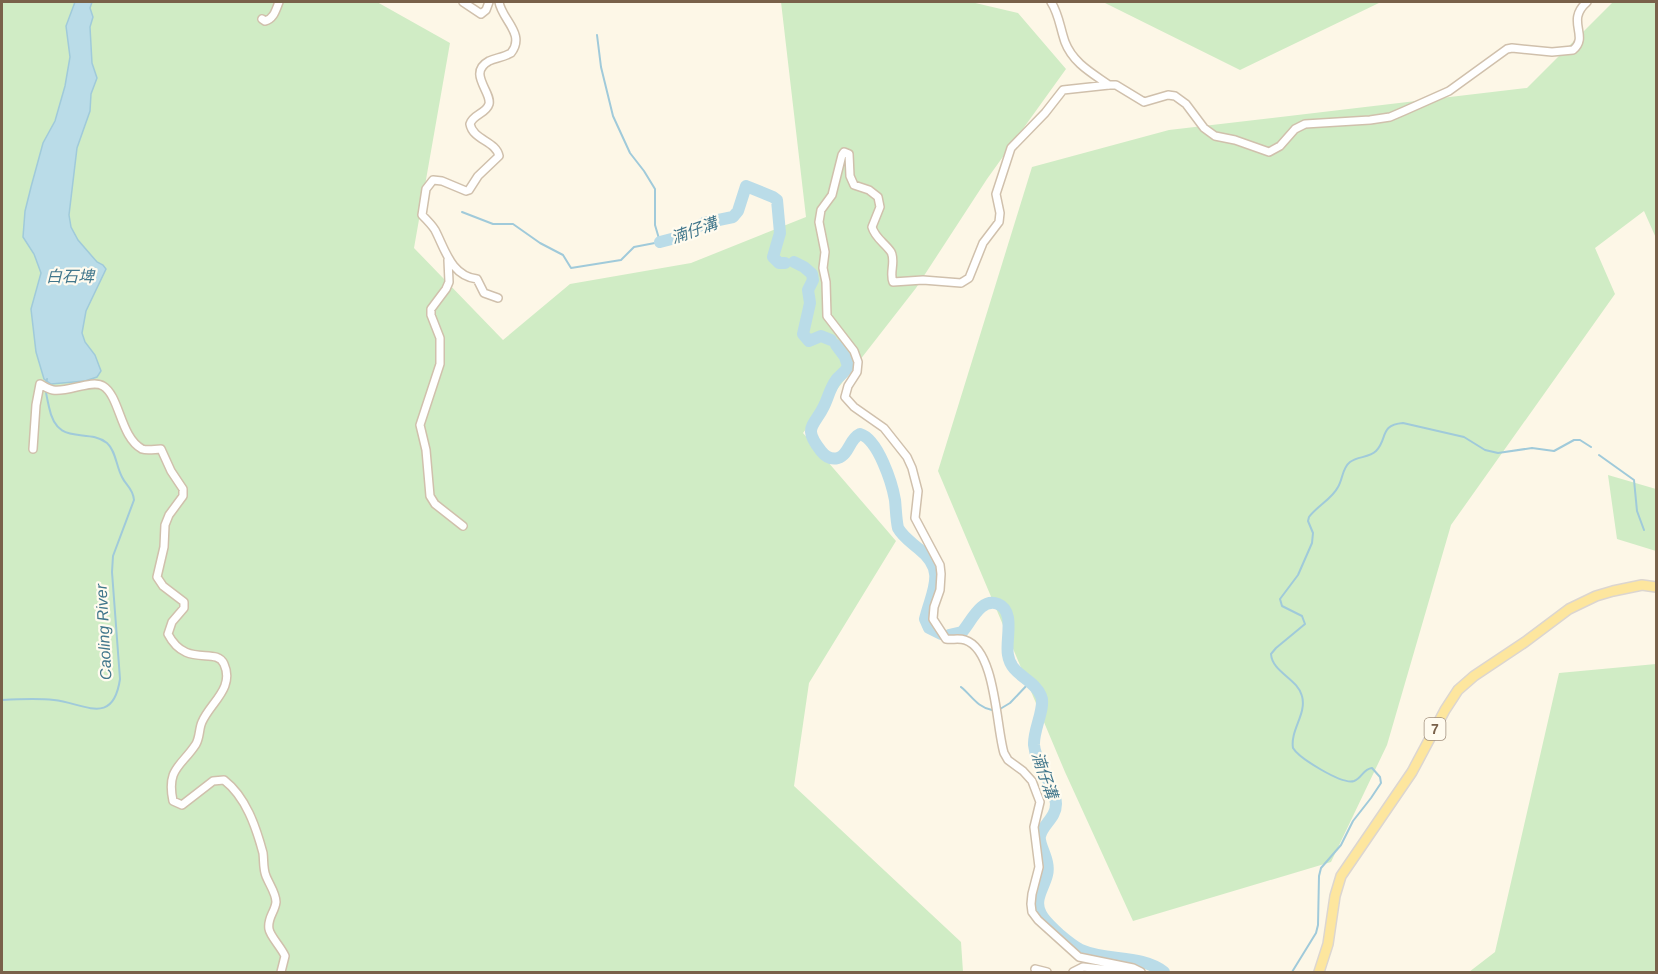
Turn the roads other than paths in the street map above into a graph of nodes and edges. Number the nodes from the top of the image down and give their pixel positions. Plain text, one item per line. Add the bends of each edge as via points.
1 (279, 2) edge
2 (462, 2) edge
3 (489, 2) edge
4 (499, 2) edge
5 (1051, 2) edge
6 (1587, 2) edge
7 (262, 19) dead end
8 (1109, 84) junction
9 (448, 260) junction
10 (498, 298) dead end
11 (33, 449) dead end
12 (463, 526) dead end
13 (1656, 586) edge
14 (1035, 969) dead end
15 (281, 972) edge
16 (1047, 972) edge
17 (1073, 972) edge
18 (1128, 972) edge
19 (1141, 972) edge
20 (1319, 972) edge

1 - 7 street via 274,15 269,20
2 - 3 street via 481,14
4 - 9 street via 513,26 516,42 511,53 489,61 482,68 480,81 489,104 470,124 499,156 469,190 433,180 426,189 422,215 434,229
5 - 8 street via 1072,56
6 - 8 street via 1578,12 1579,43 1572,50 1508,49 1449,91 1404,111 1370,120 1305,124 1269,152 1215,136 1175,96 1144,102
8 - 19 street via 1063,90 1016,142 997,189 999,222 983,243 965,281 893,282 892,257 872,227 880,207 878,197 852,182 847,152 842,154 832,195 821,210 819,222 825,252 827,316 858,362 845,397 884,428 907,457 918,491 916,524 940,565 940,590 933,619 946,639 966,640 980,653 994,695 1004,753 1038,793 1034,835 1039,867 1032,912 1079,957
9 - 10 street via 462,273 477,279 483,293
9 - 12 street via 449,282 431,309 440,338 440,364 420,424 430,496
11 - 15 street via 40,384 53,390 103,385 131,436 141,448 161,449 183,489 183,496 165,525 157,577 184,602 168,634 181,650 221,659 227,680 221,696 202,721 197,743 175,769 173,801 182,805 213,781 224,780 238,792 256,831 276,903 268,926 285,956
13 - 20 main road, 7 via 1613,591 1569,609 1458,690 1412,772 1341,876
14 - 16 street
17 - 18 street via 1083,967

